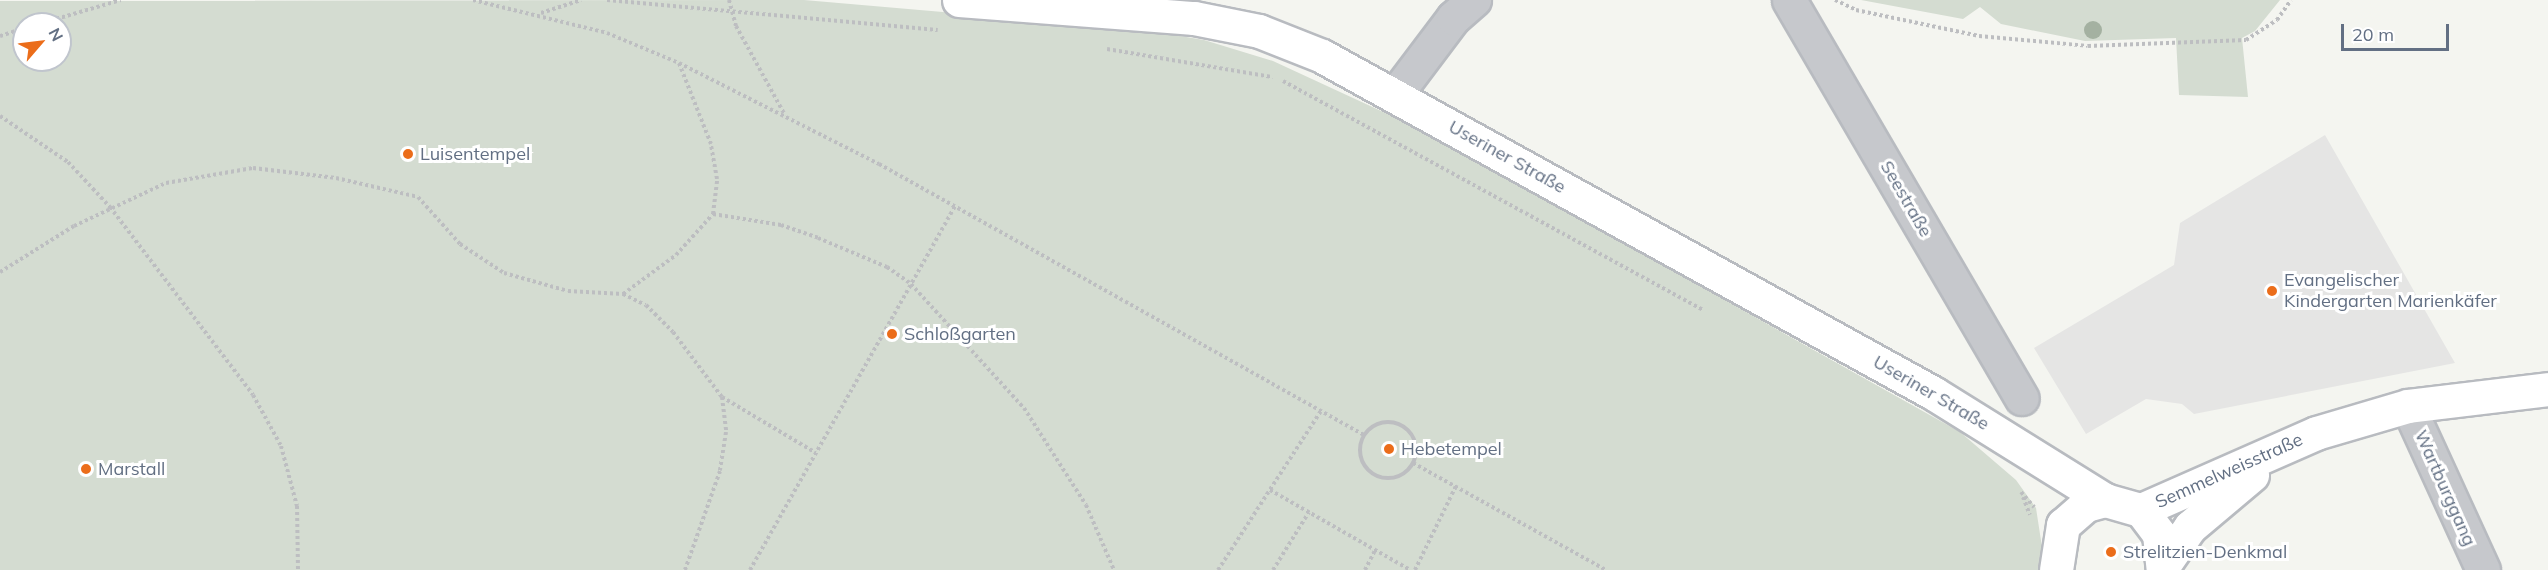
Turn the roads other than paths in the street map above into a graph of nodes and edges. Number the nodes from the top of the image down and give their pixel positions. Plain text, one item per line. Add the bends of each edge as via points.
1 (959, 0) edge
2 (1474, 0) edge
3 (1789, 0) edge
4 (1395, 95) junction
5 (2548, 389) edge
6 (2022, 398) dead end
7 (2408, 406) junction
8 (2316, 433) junction
9 (2013, 441) junction
10 (2104, 500) junction
11 (2141, 510) junction
12 (2069, 516) junction
13 (2164, 566) edge
14 (2056, 570) edge
15 (2483, 570) edge

1 - 4 main road, Useriner Straße via 1194,18 1259,31
2 - 4 street via 1454,18
3 - 6 street, Seestraße
4 - 9 main road, Useriner Straße
5 - 7 main road, Semmelweisstraße
7 - 8 main road, Semmelweisstraße
7 - 15 street, Wartburggang
8 - 11 main road, Semmelweisstraße
8 - 13 main road, Semmelweisstraße via 2227,491
9 - 10 main road, Useriner Straße
9 - 12 main road, Useriner Straße
10 - 11 main road, Useriner Straße
10 - 12 main road
11 - 13 main road via 2159,534
12 - 14 main road via 2057,535

